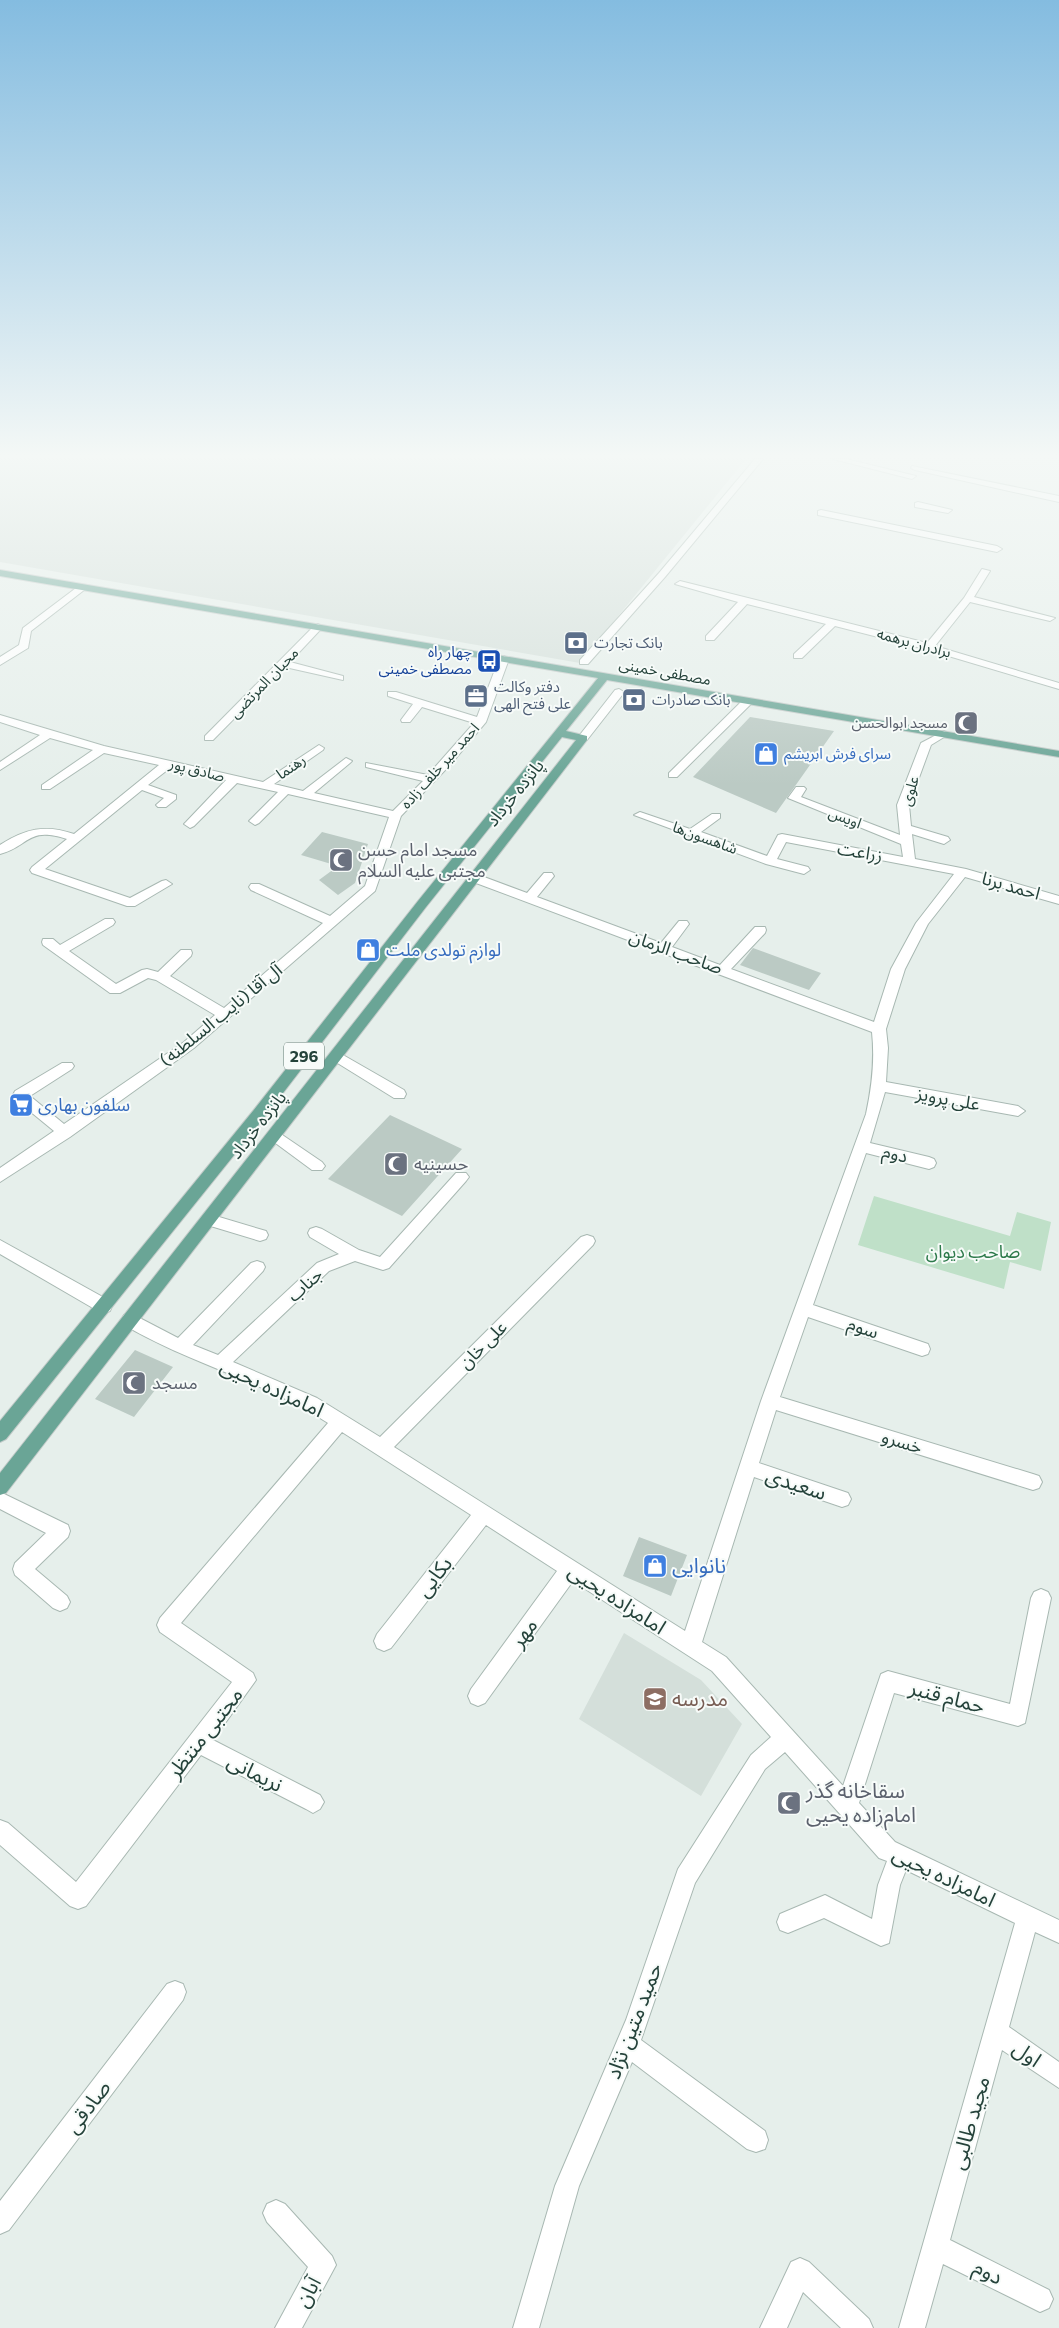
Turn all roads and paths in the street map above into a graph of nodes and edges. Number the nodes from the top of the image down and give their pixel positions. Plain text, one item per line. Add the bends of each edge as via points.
1 (668, 568) edge
2 (985, 571) dead end
3 (0, 573) edge
4 (680, 584) dead end
5 (83, 587) junction
6 (746, 599) junction
7 (968, 599) junction
8 (1050, 618) dead end
9 (834, 622) junction
10 (318, 627) junction
11 (710, 638) dead end
12 (929, 647) junction
13 (798, 656) dead end
14 (504, 659) junction
15 (0, 662) edge
16 (584, 662) dead end
17 (283, 663) junction
18 (605, 676) junction
19 (339, 678) dead end
20 (1059, 686) edge
21 (619, 692) dead end
22 (392, 694) dead end
23 (748, 701) junction
24 (419, 703) junction
25 (0, 718) edge
26 (406, 720) dead end
27 (481, 722) junction
28 (558, 733) junction
29 (48, 734) junction
30 (944, 734) junction
31 (209, 738) dead end
32 (583, 738) junction
33 (319, 748) dead end
34 (102, 749) junction
35 (1059, 754) edge
36 (346, 761) dead end
37 (168, 763) junction
38 (370, 765) dead end
39 (0, 767) edge
40 (673, 775) dead end
41 (234, 779) junction
42 (430, 779) junction
43 (140, 786) junction
44 (264, 786) junction
45 (46, 787) dead end
46 (800, 789) dead end
47 (284, 792) junction
48 (304, 796) junction
49 (162, 805) dead end
50 (396, 815) junction
51 (640, 815) dead end
52 (716, 816) dead end
53 (254, 822) dead end
54 (190, 824) dead end
55 (905, 828) junction
56 (692, 834) junction
57 (76, 838) junction
58 (944, 840) dead end
59 (907, 842) junction
60 (0, 850) edge
61 (770, 861) junction
62 (909, 861) junction
63 (804, 870) dead end
64 (962, 872) junction
65 (548, 876) dead end
66 (472, 877) junction
67 (166, 884) dead end
68 (255, 887) dead end
69 (530, 898) junction
70 (1059, 900) edge
71 (109, 922) dead end
72 (332, 922) junction
73 (683, 924) dead end
74 (760, 930) dead end
75 (48, 942) dead end
76 (664, 948) junction
77 (61, 950) junction
78 (186, 953) dead end
79 (722, 970) junction
80 (161, 977) junction
81 (339, 1010) junction
82 (226, 1015) junction
83 (365, 1018) junction
84 (879, 1028) junction
85 (336, 1056) junction
86 (67, 1066) dead end
87 (879, 1086) junction
88 (399, 1094) dead end
89 (1018, 1111) dead end
90 (65, 1133) junction
91 (275, 1135) junction
92 (861, 1146) junction
93 (929, 1163) dead end
94 (317, 1166) dead end
95 (0, 1176) edge
96 (461, 1178) dead end
97 (209, 1220) junction
98 (316, 1233) dead end
99 (260, 1235) dead end
100 (587, 1241) dead end
101 (0, 1246) edge
102 (354, 1255) junction
103 (257, 1267) dead end
104 (104, 1306) junction
105 (803, 1308) junction
106 (130, 1320) junction
107 (180, 1347) junction
108 (922, 1349) dead end
109 (220, 1364) junction
110 (770, 1401) junction
111 (340, 1422) junction
112 (0, 1434) edge
113 (380, 1448) junction
114 (750, 1468) junction
115 (1033, 1482) dead end
116 (0, 1487) edge
117 (842, 1499) dead end
118 (0, 1500) edge
119 (484, 1514) junction
120 (570, 1569) junction
121 (1041, 1598) dead end
122 (60, 1602) dead end
123 (384, 1641) dead end
124 (690, 1646) junction
125 (478, 1696) dead end
126 (786, 1738) junction
127 (198, 1743) junction
128 (313, 1802) dead end
129 (847, 1806) junction
130 (0, 1831) edge
131 (900, 1856) junction
132 (1028, 1917) junction
133 (788, 1922) dead end
134 (1059, 1932) edge
135 (175, 1992) dead end
136 (995, 2031) junction
137 (627, 2044) junction
138 (1059, 2076) edge
139 (756, 2140) dead end
140 (276, 2213) dead end
141 (0, 2222) edge
142 (936, 2246) junction
143 (1040, 2299) dead end
144 (288, 2328) edge
145 (526, 2328) edge
146 (773, 2328) edge
147 (860, 2328) edge
148 (912, 2328) edge

1 - 16 street
2 - 7 street
3 - 5 main road, مصطفی خمینی
4 - 6 street, برادران برهمه
5 - 10 main road, مصطفی خمینی
5 - 15 street via 26,630 24,646
6 - 9 street, برادران برهمه
6 - 11 street
7 - 8 street
7 - 12 street
9 - 12 street, برادران برهمه
9 - 13 street
10 - 14 main road, مصطفی خمینی
10 - 17 street, محبان المرتضی
12 - 20 street, برادران برهمه
14 - 18 main road, مصطفی خمینی
14 - 27 street, احمد میر خلف زاده
17 - 19 street
17 - 31 street, محبان المرتضی
18 - 23 main road, مصطفی خمینی
18 - 28 main road, پانزده خرداد / 296
21 - 32 street, پانزده خرداد
22 - 24 street
23 - 30 main road, مصطفی خمینی
23 - 40 street
24 - 26 street
24 - 27 street
25 - 29 street, صادق پور
27 - 42 street, احمد میر خلف زاده
28 - 32 main road
28 - 81 main road, پانزده خرداد / 296
29 - 34 street, صادق پور
29 - 39 street
30 - 35 main road, مصطفی خمینی
30 - 55 street, علوی via 926,742 903,805
32 - 66 main road, پانزده خرداد / 296
33 - 44 street, رهنما
34 - 37 street, صادق پور
34 - 45 street
36 - 48 street
37 - 41 street, صادق پور
37 - 43 street
38 - 42 street
41 - 44 street, صادق پور
41 - 54 street
42 - 50 street, احمد میر خلف زاده
43 - 49 street via 172,797
43 - 57 street
44 - 47 street, صادق پور
46 - 59 street, اویس via 794,798
47 - 48 street, صادق پور
47 - 53 street
48 - 50 street, صادق پور
50 - 72 street, آل آقا (نایب السلطنه) via 371,888
51 - 56 street, شاهسون‌ها
52 - 56 street
55 - 58 street
55 - 59 street, علوی
56 - 61 street, شاهسون‌ها
57 - 60 street via 52,829 22,836
57 - 67 street via 36,870 131,903
59 - 62 street, علوی
61 - 62 street, زراعت via 782,838
61 - 63 street, شاهسون‌ها
62 - 64 street, زراعت
64 - 70 street, احمد برنا
64 - 84 street via 922,923 898,969
65 - 69 street
66 - 69 street, صاحب الزمان
66 - 83 main road, پانزده خرداد / 296
68 - 72 street
69 - 76 street, صاحب الزمان
71 - 77 street
72 - 82 street, آل آقا (نایب السلطنه)
73 - 76 street
74 - 79 street
75 - 77 street
76 - 79 street, صاحب الزمان
77 - 80 street via 115,990 147,973
78 - 80 street
79 - 84 street, صاحب الزمان
80 - 82 street
81 - 83 main road via 355,1006 364,1012
81 - 104 main road, پانزده خرداد / 296
82 - 90 street, آل آقا (نایب السلطنه)
83 - 85 main road, پانزده خرداد / 296
84 - 87 street
85 - 88 street
85 - 91 main road, پانزده خرداد / 296
86 - 90 street via 20,1095
87 - 89 street, علی پرویز
87 - 92 street
90 - 95 street, آل آقا (نایب السلطنه)
91 - 94 street
91 - 97 main road, پانزده خرداد / 296
92 - 93 street, دوم
92 - 105 street
96 - 102 street via 383,1264
97 - 99 street
97 - 106 main road, پانزده خرداد / 296
98 - 102 street
100 - 113 street, علی خان
101 - 104 street
102 - 109 street, جناب via 323,1267
103 - 107 street
104 - 112 main road, پانزده خرداد / 296
105 - 108 street, سوم
105 - 110 street
106 - 107 street, امامزاده یحیی
106 - 116 main road, پانزده خرداد / 296
107 - 109 street, امامزاده یحیی
109 - 111 street, امامزاده یحیی via 311,1403
110 - 114 street
110 - 115 street, خسرو
111 - 113 street, امامزاده یحیی
111 - 127 street, مجتبی منتظر via 167,1626 246,1680
113 - 119 street, امامزاده یحیی
114 - 117 street, سعیدی
114 - 124 street
118 - 122 street via 61,1530 22,1569
119 - 120 street, امامزاده یحیی
119 - 123 street, بکایی
120 - 124 street, امامزاده یحیی
120 - 125 street, مهر
121 - 129 street, حمام قنبر via 1018,1716 888,1681
124 - 126 street, امامزاده یحیی via 719,1664
126 - 129 street, امامزاده یحیی
126 - 137 street, حمید متین نژاد via 758,1762 686,1877
127 - 128 street, نریمانی
127 - 130 street, مجتبی منتظر via 78,1898
129 - 131 street, امامزاده یحیی via 887,1850
131 - 132 street, امامزاده یحیی
131 - 133 street via 889,1885 881,1935 825,1906
132 - 134 street, امامزاده یحیی
132 - 136 street, مجید طالبی
135 - 141 street, صادقی
136 - 138 street, اول
136 - 142 street, مجید طالبی
137 - 139 street
137 - 145 street, حمید متین نژاد via 567,2186
140 - 144 street, آبان via 324,2264
142 - 143 street, دوم
142 - 148 street, مجید طالبی
146 - 147 street via 800,2271

